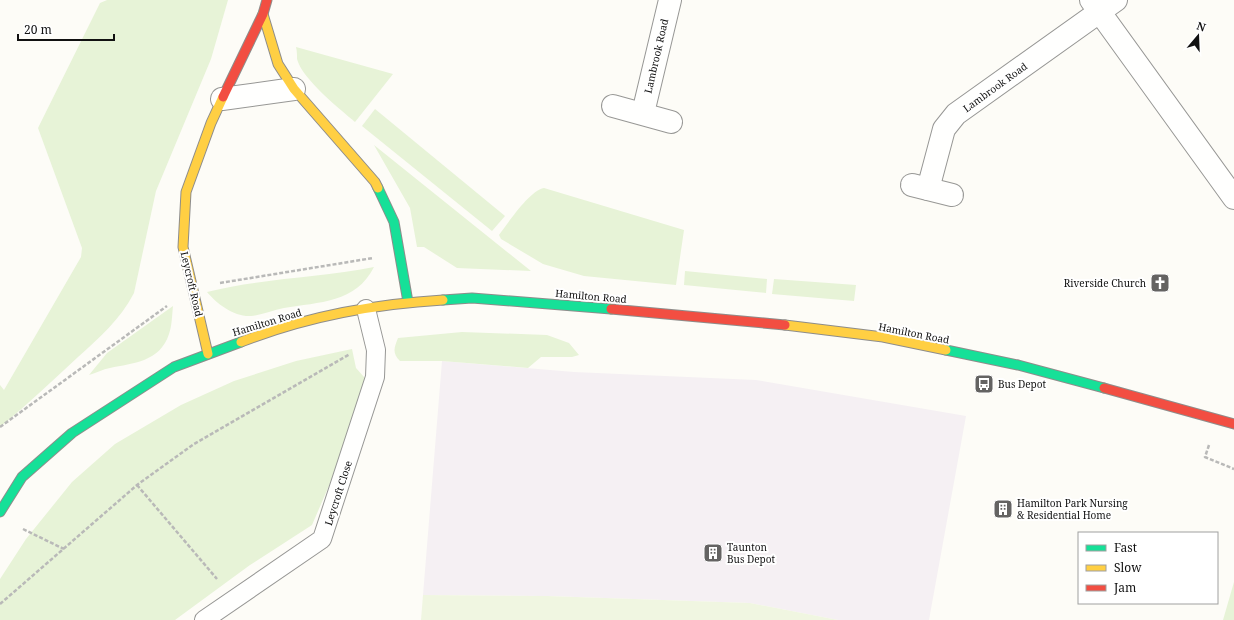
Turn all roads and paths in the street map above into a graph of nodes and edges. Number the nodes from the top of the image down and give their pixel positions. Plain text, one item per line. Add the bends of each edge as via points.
1 (267, 0) edge
2 (670, 0) edge
3 (1102, 4) edge
4 (263, 14) junction
5 (294, 89) junction
6 (222, 99) junction
7 (613, 106) dead end
8 (643, 113) junction
9 (671, 122) dead end
10 (952, 195) dead end
11 (1234, 198) edge
12 (408, 302) junction
13 (366, 309) junction
14 (373, 341) junction
15 (208, 354) junction
16 (1234, 424) edge
17 (137, 485) junction
18 (0, 512) edge
19 (21, 528) dead end
20 (64, 548) junction
21 (234, 599) junction
22 (0, 604) edge
23 (204, 620) edge

1 - 4 street, Leycroft Road
2 - 8 street, Lambrook Road
3 - 10 street, Lambrook Road via 956,114 944,129 920,187
3 - 11 street, Lambrook Road
4 - 5 street via 278,64
4 - 6 street, Leycroft Road
5 - 6 street
5 - 12 street via 375,182 394,222
6 - 15 street, Leycroft Road via 186,192 183,247
7 - 8 street
8 - 9 street
12 - 13 street, Hamilton Road
12 - 16 street, Hamilton Road via 472,298 526,301 882,337 1018,365
13 - 14 lane, Leycroft Close
13 - 15 street, Hamilton Road via 297,323
14 - 17 path via 194,444
14 - 21 lane, Leycroft Close via 376,350 375,377 322,539
15 - 18 street, Hamilton Road via 174,367 72,433 22,477
17 - 20 path
17 - 21 path
19 - 20 path
20 - 22 path
21 - 23 lane, Leycroft Close

